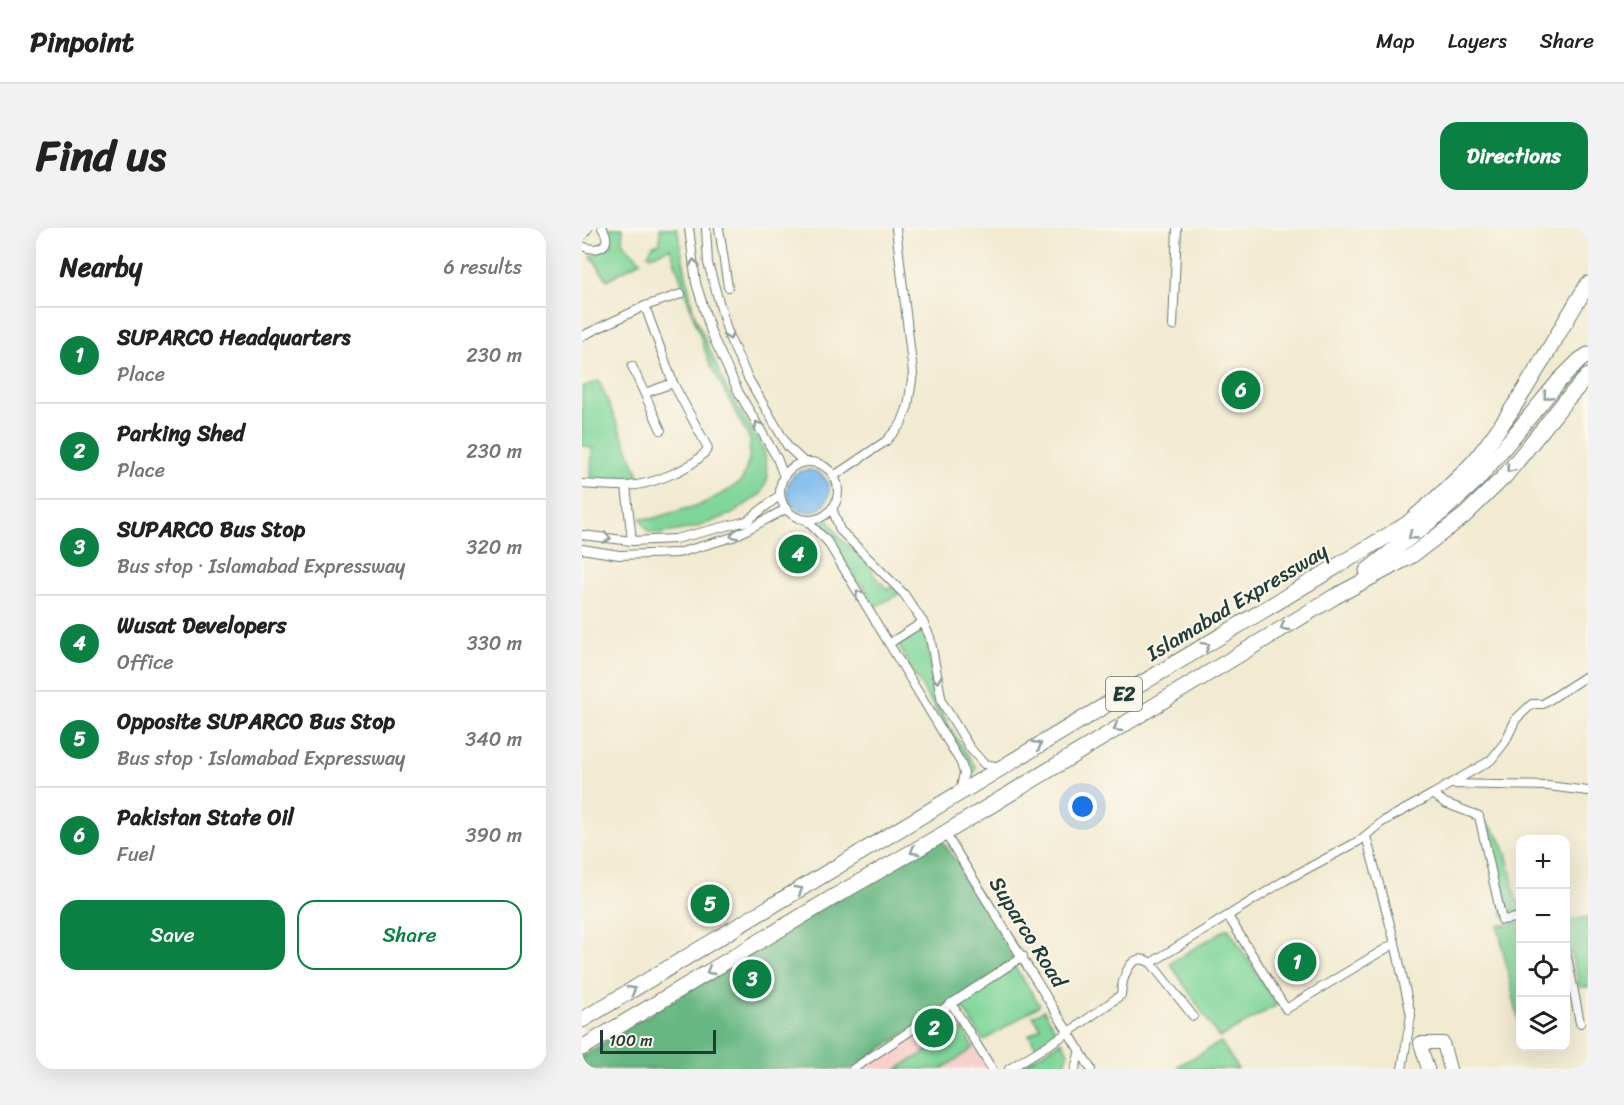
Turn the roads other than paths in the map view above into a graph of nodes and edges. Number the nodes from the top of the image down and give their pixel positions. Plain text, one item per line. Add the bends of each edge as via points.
1 (588, 228) edge
2 (602, 228) edge
3 (689, 228) edge
4 (706, 228) edge
5 (719, 228) edge
6 (896, 228) edge
7 (1177, 228) edge
8 (582, 236) edge
9 (582, 246) edge
10 (728, 287) dead end
11 (1587, 287) edge
12 (681, 294) dead end
13 (645, 306) junction
14 (1173, 326) dead end
15 (582, 336) edge
16 (1585, 356) edge
17 (632, 366) dead end
18 (1588, 376) edge
19 (673, 383) junction
20 (645, 393) junction
21 (661, 430) dead end
22 (804, 462) junction
23 (834, 476) junction
24 (783, 477) junction
25 (582, 484) edge
26 (626, 486) junction
27 (780, 495) junction
28 (832, 508) junction
29 (786, 509) junction
30 (806, 520) junction
31 (582, 535) edge
32 (632, 541) junction
33 (582, 549) edge
34 (1334, 597) junction
35 (923, 622) junction
36 (890, 643) junction
37 (1588, 675) edge
38 (1001, 767) junction
39 (1450, 784) junction
40 (1588, 790) edge
41 (960, 792) junction
42 (1433, 794) junction
43 (945, 833) junction
44 (1366, 836) junction
45 (1228, 915) junction
46 (1516, 918) edge
47 (1395, 943) junction
48 (1023, 956) junction
49 (1151, 963) junction
50 (1570, 972) edge
51 (951, 1003) junction
52 (1193, 1016) dead end
53 (582, 1020) edge
54 (1580, 1023) dead end
55 (1069, 1032) junction
56 (582, 1048) edge
57 (1080, 1050) junction
58 (853, 1069) edge
59 (992, 1069) edge
60 (1008, 1069) edge
61 (1076, 1069) edge
62 (1091, 1069) edge
63 (1402, 1069) edge
64 (1428, 1069) edge
65 (1450, 1069) edge

1 - 8 street
2 - 9 street via 606,240 603,246 590,250
24 -> 3 street via 777,458 739,393 712,335 696,283
4 -> 22 street via 708,263 729,338 788,447
5 - 10 street
6 - 23 street via 913,373 909,406 902,424 886,441
7 - 14 street
38 -> 11 highway, Islamabad Expressway / E2 via 1407,524 1476,459
12 - 13 street
13 - 15 street
13 - 19 street
16 -> 34 highway via 1559,381 1477,480
17 - 20 street
18 -> 34 highway via 1505,476 1464,516 1411,556
19 - 20 street
19 - 26 street via 708,448 685,469
20 - 21 street
22 - 23 street via 816,463
22 - 24 street
23 - 28 street via 838,489
24 - 27 street
25 - 26 street
26 - 32 street
27 - 29 street
27 - 32 street via 747,521 675,539
28 - 30 street via 825,515
28 - 35 street via 840,530 904,594
29 - 30 street
29 -> 33 street via 733,537 678,553 619,555
36 -> 30 street via 827,542
31 -> 32 street
34 -> 43 highway, E2
35 - 36 street
35 -> 38 street via 946,710 976,758
36 - 41 street via 961,763 964,773
37 - 39 street via 1543,704 1533,704 1516,719 1491,760
38 - 41 highway, Islamabad Expressway / E2
39 - 40 street
39 - 42 street
53 -> 41 highway, Islamabad Expressway / E2
42 - 44 street via 1382,822
42 - 46 street via 1479,816 1502,920
43 - 48 street, Suparco Road
43 -> 56 highway, E2
44 - 45 street
44 - 47 street
45 - 47 street via 1286,1009
45 - 49 street
47 - 63 street via 1411,1015
48 - 51 street
48 - 55 street, Suparco Road
49 - 52 street
49 - 55 street via 1145,958 1128,966 1121,995
50 - 54 street
51 - 58 street
51 - 59 street
55 - 57 street, Suparco Road
55 - 60 street
57 - 61 street
57 - 62 street, Suparco Road
64 - 65 street via 1420,1043 1443,1043

